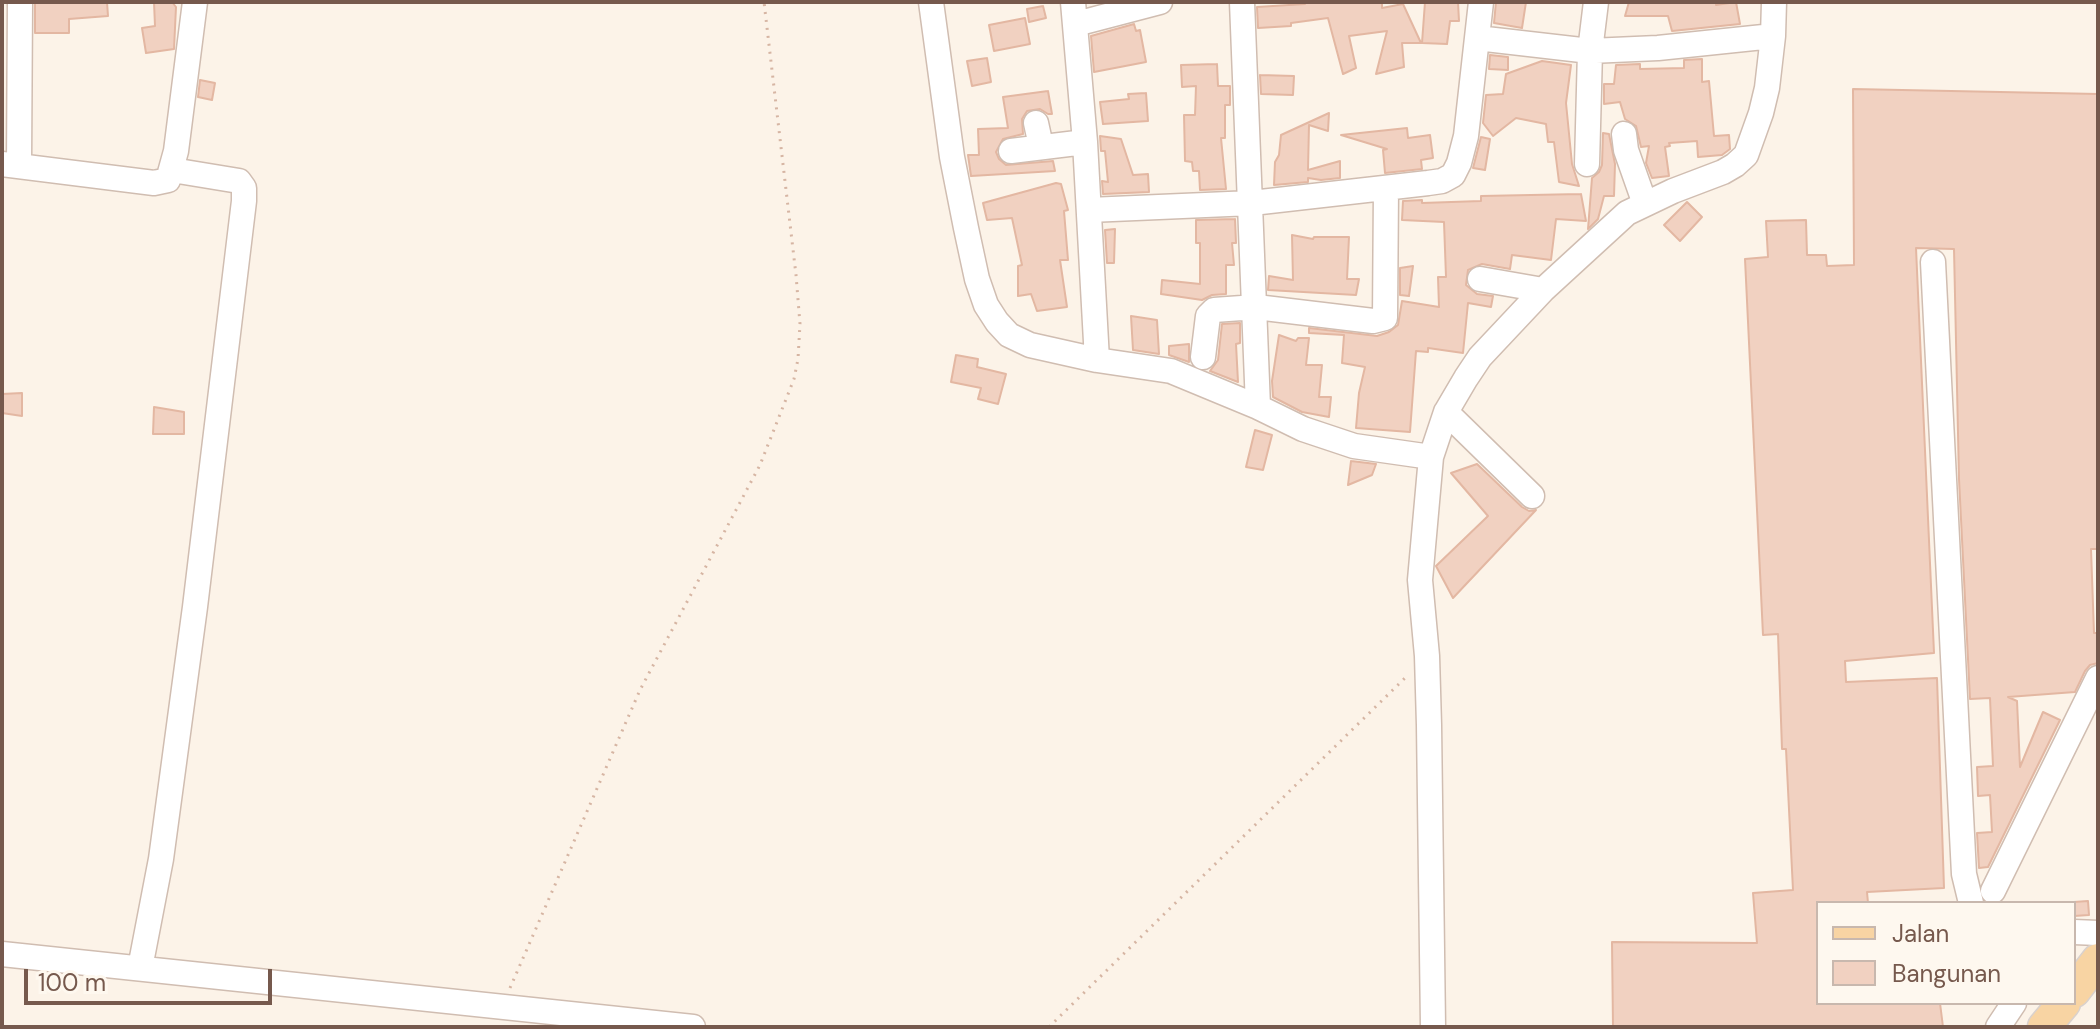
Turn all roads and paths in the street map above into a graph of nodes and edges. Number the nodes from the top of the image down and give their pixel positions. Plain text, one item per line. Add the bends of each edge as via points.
1 (20, 2) edge
2 (195, 2) edge
3 (764, 2) edge
4 (931, 2) edge
5 (1160, 2) edge
6 (1242, 2) edge
7 (1481, 2) edge
8 (1596, 2) edge
9 (1774, 2) edge
10 (1074, 13) edge
11 (1773, 36) junction
12 (1477, 38) junction
13 (1590, 51) junction
14 (1624, 134) dead end
15 (1085, 142) junction
16 (1011, 151) dead end
17 (1587, 164) dead end
18 (10, 165) edge
19 (172, 170) junction
20 (1386, 188) junction
21 (1252, 203) junction
22 (1645, 204) junction
23 (1089, 210) junction
24 (1933, 262) dead end
25 (1480, 279) dead end
26 (1543, 290) junction
27 (1256, 307) junction
28 (1203, 357) dead end
29 (1097, 360) junction
30 (1258, 407) junction
31 (1446, 412) junction
32 (1431, 457) junction
33 (1532, 496) dead end
34 (1427, 656) junction
35 (2098, 678) edge
36 (2087, 723) edge
37 (1993, 891) dead end
38 (1971, 901) edge
39 (2076, 932) edge
40 (2098, 933) edge
41 (2, 954) edge
42 (2098, 960) edge
43 (140, 968) junction
44 (2076, 988) edge
45 (503, 1005) junction
46 (2013, 1005) edge
47 (2062, 1005) edge
48 (693, 1027) edge
49 (1049, 1027) edge
50 (1433, 1027) edge
51 (1998, 1027) edge
52 (2044, 1027) edge

1 - 18 street
2 - 19 street
3 - 45 path via 797,288 794,379 760,465 640,690
4 - 29 street via 952,157 986,305 1009,335
5 - 10 street
6 - 21 street
7 - 12 street
8 - 13 street
9 - 11 street
10 - 15 street
11 - 13 street
11 - 22 street via 1761,113 1746,155 1723,172
12 - 13 street
12 - 20 street via 1466,136 1453,175
13 - 17 street
14 - 22 street
15 - 16 street via 1038,134
15 - 23 street
18 - 19 street via 154,183 168,180
19 - 43 street via 239,181 244,201 193,623 161,859
20 - 21 street
20 - 27 street via 1385,318 1373,321
21 - 23 street
21 - 27 street
22 - 26 street via 1627,213
23 - 29 street
24 - 38 street via 1964,874
25 - 26 street
26 - 31 street via 1480,357
27 - 28 street via 1209,313
27 - 30 street
29 - 30 street via 1171,371
30 - 32 street via 1354,446
31 - 32 street
31 - 33 street
32 - 34 street via 1420,580
34 - 49 path
34 - 50 street
35 - 36 street
36 - 37 street
39 - 40 street
41 - 43 street
42 - 44 main road
43 - 45 street
45 - 48 street
46 - 51 street
47 - 52 main road

